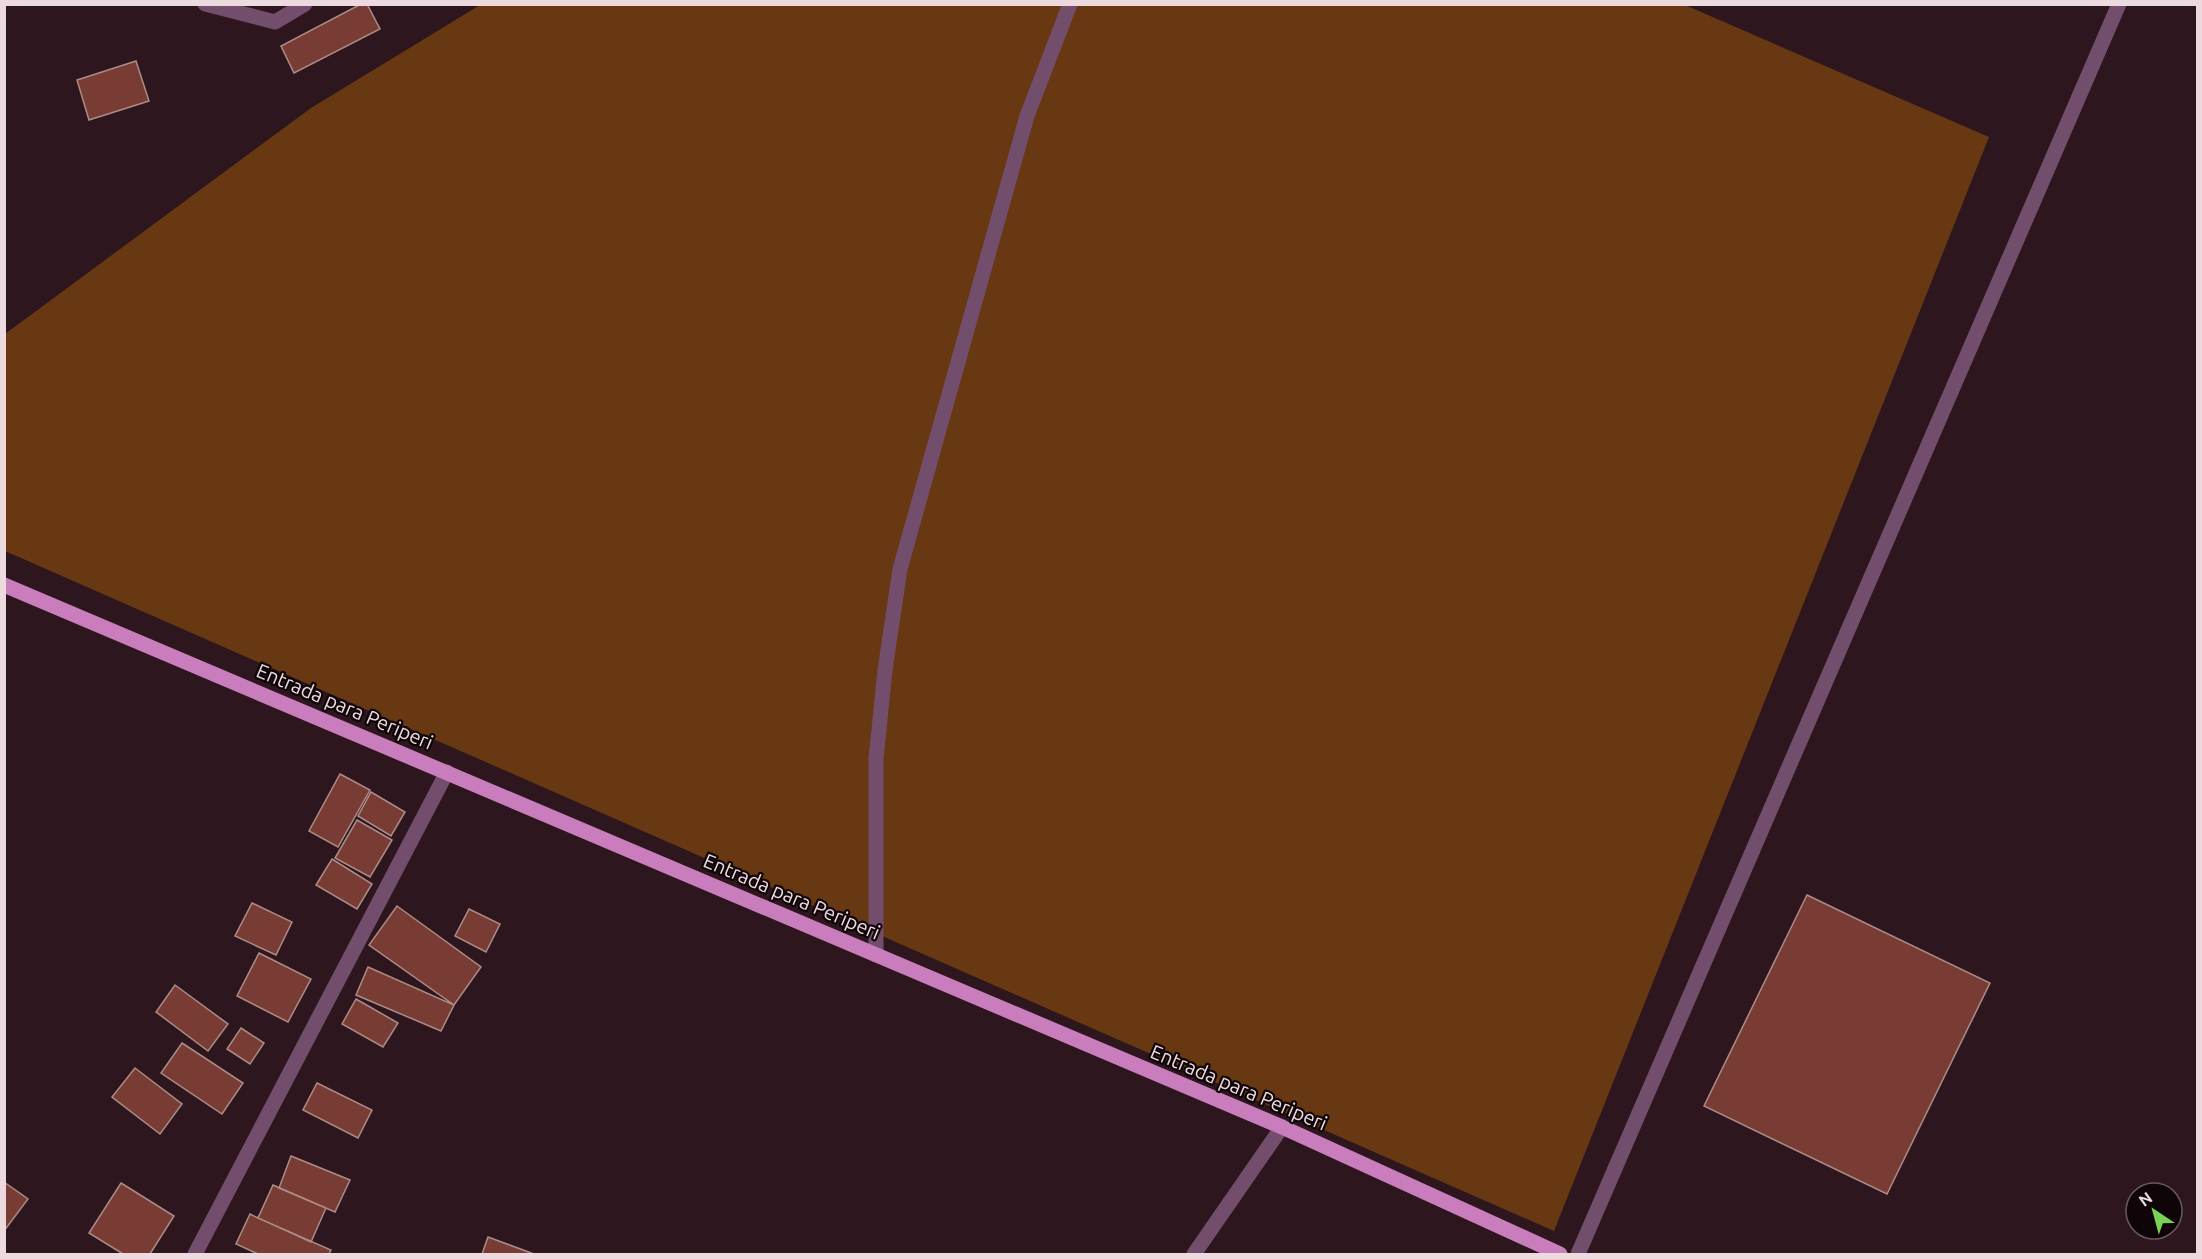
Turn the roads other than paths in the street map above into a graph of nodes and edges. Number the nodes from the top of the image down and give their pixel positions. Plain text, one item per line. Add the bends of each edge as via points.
1 (205, 4) edge
2 (305, 4) edge
3 (1070, 4) edge
4 (2119, 4) edge
5 (4, 585) edge
6 (447, 772) junction
7 (876, 955) junction
8 (1281, 1127) junction
9 (195, 1254) edge
10 (1194, 1254) edge
11 (1560, 1254) edge
12 (1578, 1254) edge

1 - 2 street via 275,22
3 - 7 street via 1027,116 900,569 876,759
4 - 12 street
5 - 6 main road, Entrada para Periperi
6 - 7 main road, Entrada para Periperi
6 - 9 street
7 - 8 main road, Entrada para Periperi
8 - 10 street
8 - 11 main road, Entrada para Periperi

